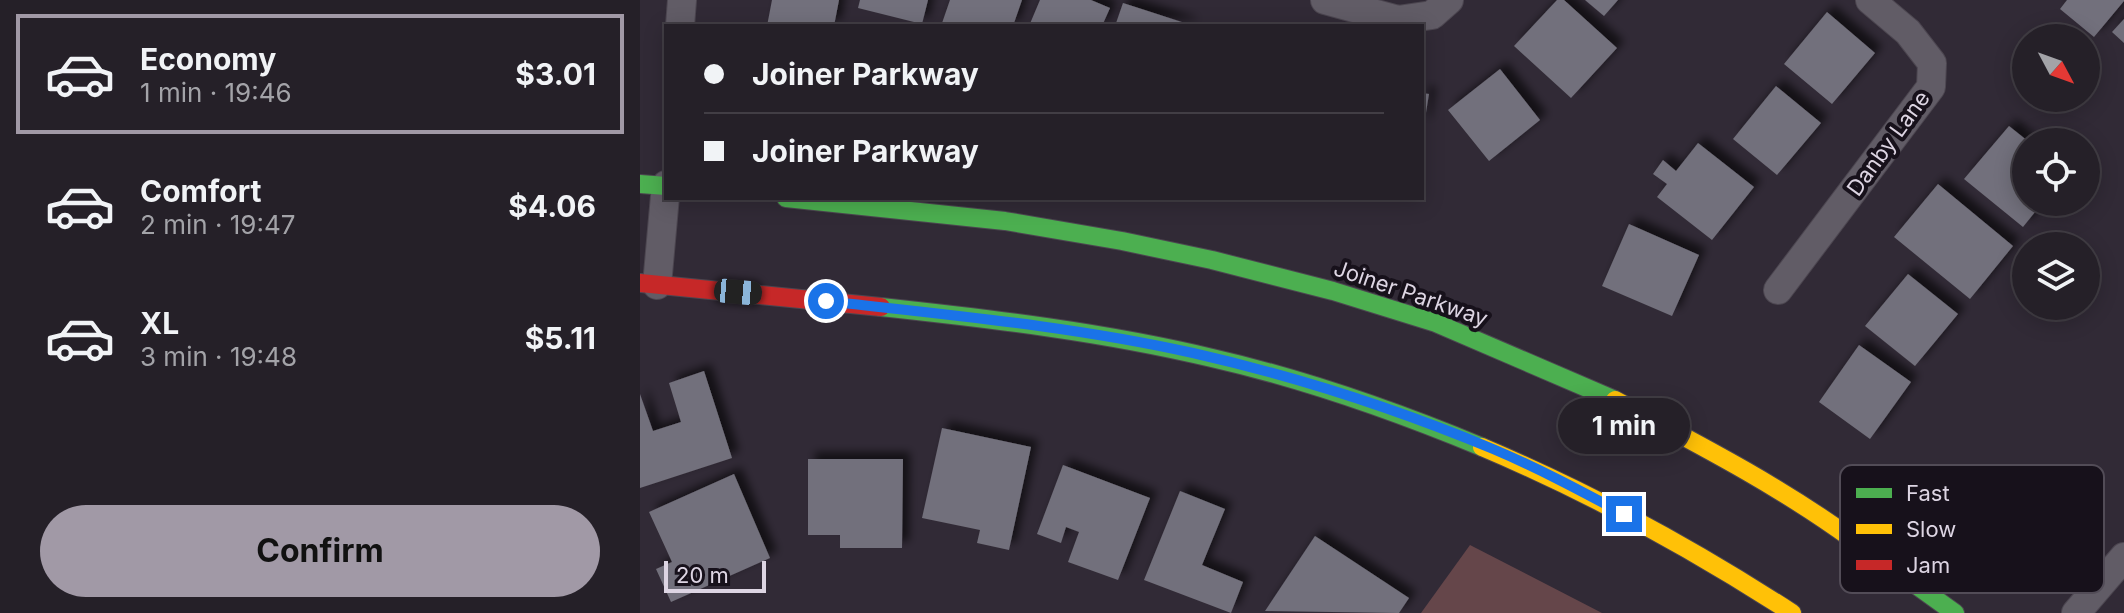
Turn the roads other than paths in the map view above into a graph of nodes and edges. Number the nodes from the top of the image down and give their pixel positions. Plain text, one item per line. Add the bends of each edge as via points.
1 (682, 0) edge
2 (1325, 0) edge
3 (1449, 0) edge
4 (1870, 0) edge
5 (680, 24) edge
6 (640, 184) edge
7 (664, 186) edge
8 (664, 197) edge
9 (805, 200) edge
10 (648, 284) edge
11 (1778, 290) dead end
12 (1840, 530) edge
13 (2124, 557) edge
14 (2104, 580) edge
15 (1927, 593) edge
16 (2093, 593) edge
17 (1792, 613) edge
18 (1955, 613) edge
19 (2076, 613) edge

1 - 5 street
2 - 3 street via 1398,20 1432,15
4 - 11 street, Danby Lane via 1908,32 1932,63 1931,87
6 - 7 main road
8 - 10 street
9 - 12 main road, Joiner Parkway via 1005,221 1122,241 1333,291 1436,323 1615,400
10 - 17 main road via 1098,335 1194,353 1303,383 1506,455 1680,542
13 - 14 street
15 - 18 main road, Joiner Parkway
16 - 19 street

